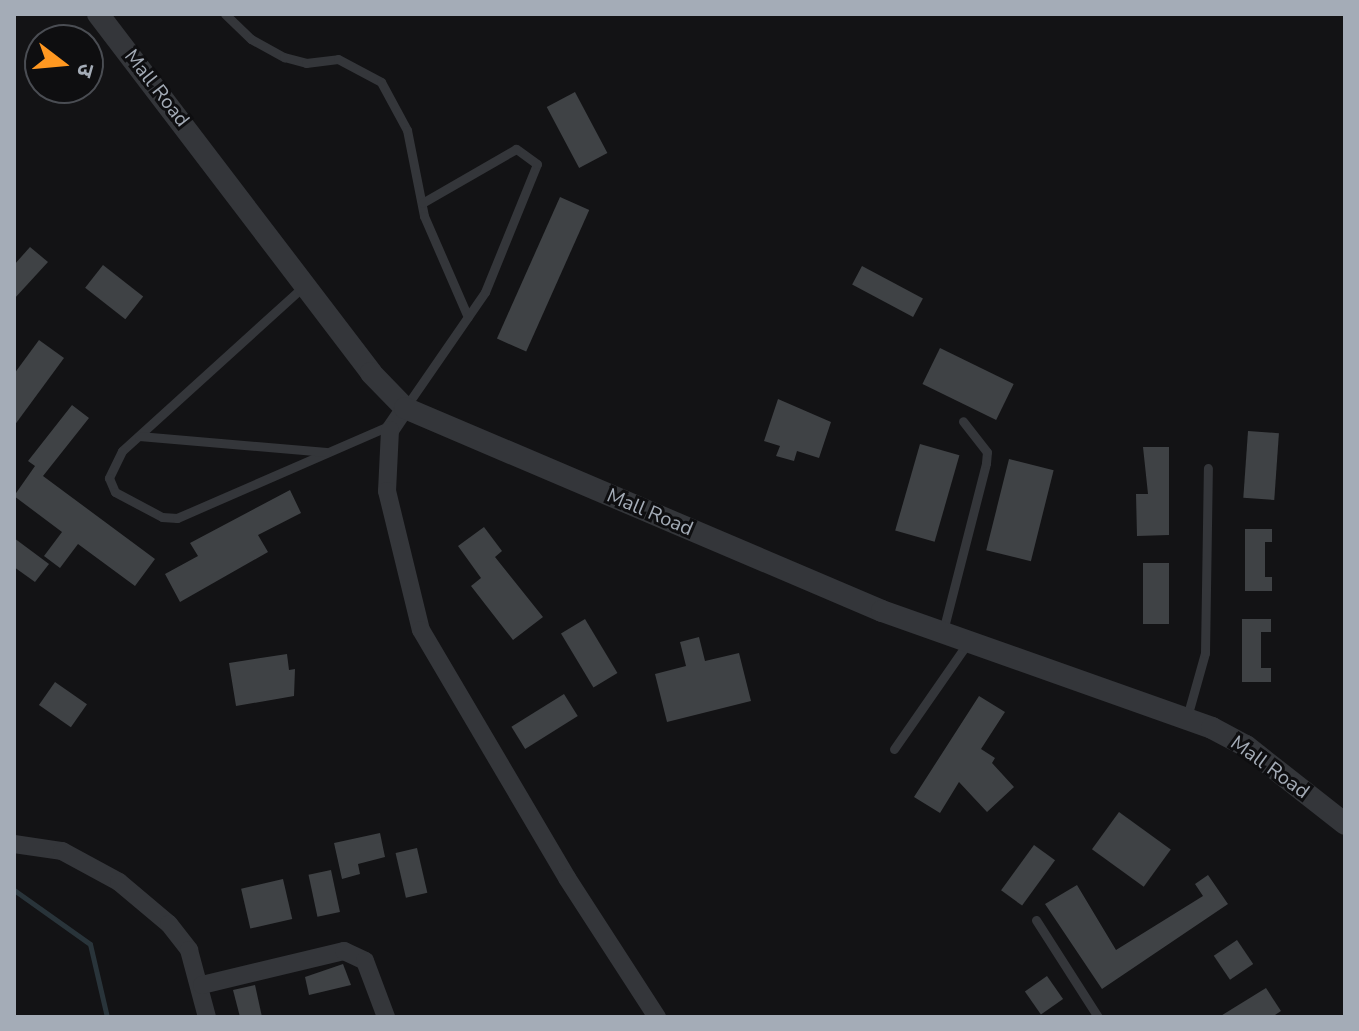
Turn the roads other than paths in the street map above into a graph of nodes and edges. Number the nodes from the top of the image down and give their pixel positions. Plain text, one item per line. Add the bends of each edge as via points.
1 (98, 14) edge
2 (225, 14) edge
3 (422, 203) junction
4 (305, 285) junction
5 (468, 317) junction
6 (399, 416) junction
7 (963, 421) dead end
8 (139, 436) junction
9 (329, 452) junction
10 (1208, 468) dead end
11 (943, 631) junction
12 (969, 641) junction
13 (1187, 717) junction
14 (894, 749) dead end
15 (1345, 824) edge
16 (14, 844) edge
17 (1036, 920) dead end
18 (202, 985) junction
19 (207, 1017) edge
20 (386, 1017) edge
21 (657, 1017) edge
22 (1098, 1017) edge

1 - 4 street, Mall Road
2 - 3 lane via 251,39 284,57 306,63 338,59 381,82 407,130
3 - 5 lane via 444,272
3 - 5 lane via 516,149 537,164 498,266
4 - 6 street, Mall Road
4 - 8 lane
5 - 6 lane
6 - 9 lane
6 - 11 street, Mall Road
6 - 21 street via 388,446 390,514 421,630 567,878
7 - 11 lane via 987,452 986,463
8 - 9 lane
8 - 9 lane via 122,451 109,478 115,492 162,517 202,508
10 - 13 lane via 1205,653
11 - 12 street, Mall Road
12 - 13 street, Mall Road
12 - 14 lane
13 - 15 street, Mall Road via 1246,746
16 - 18 street via 62,851 119,882 169,924 189,950
17 - 22 lane
18 - 19 street
18 - 20 street via 344,951 365,961

